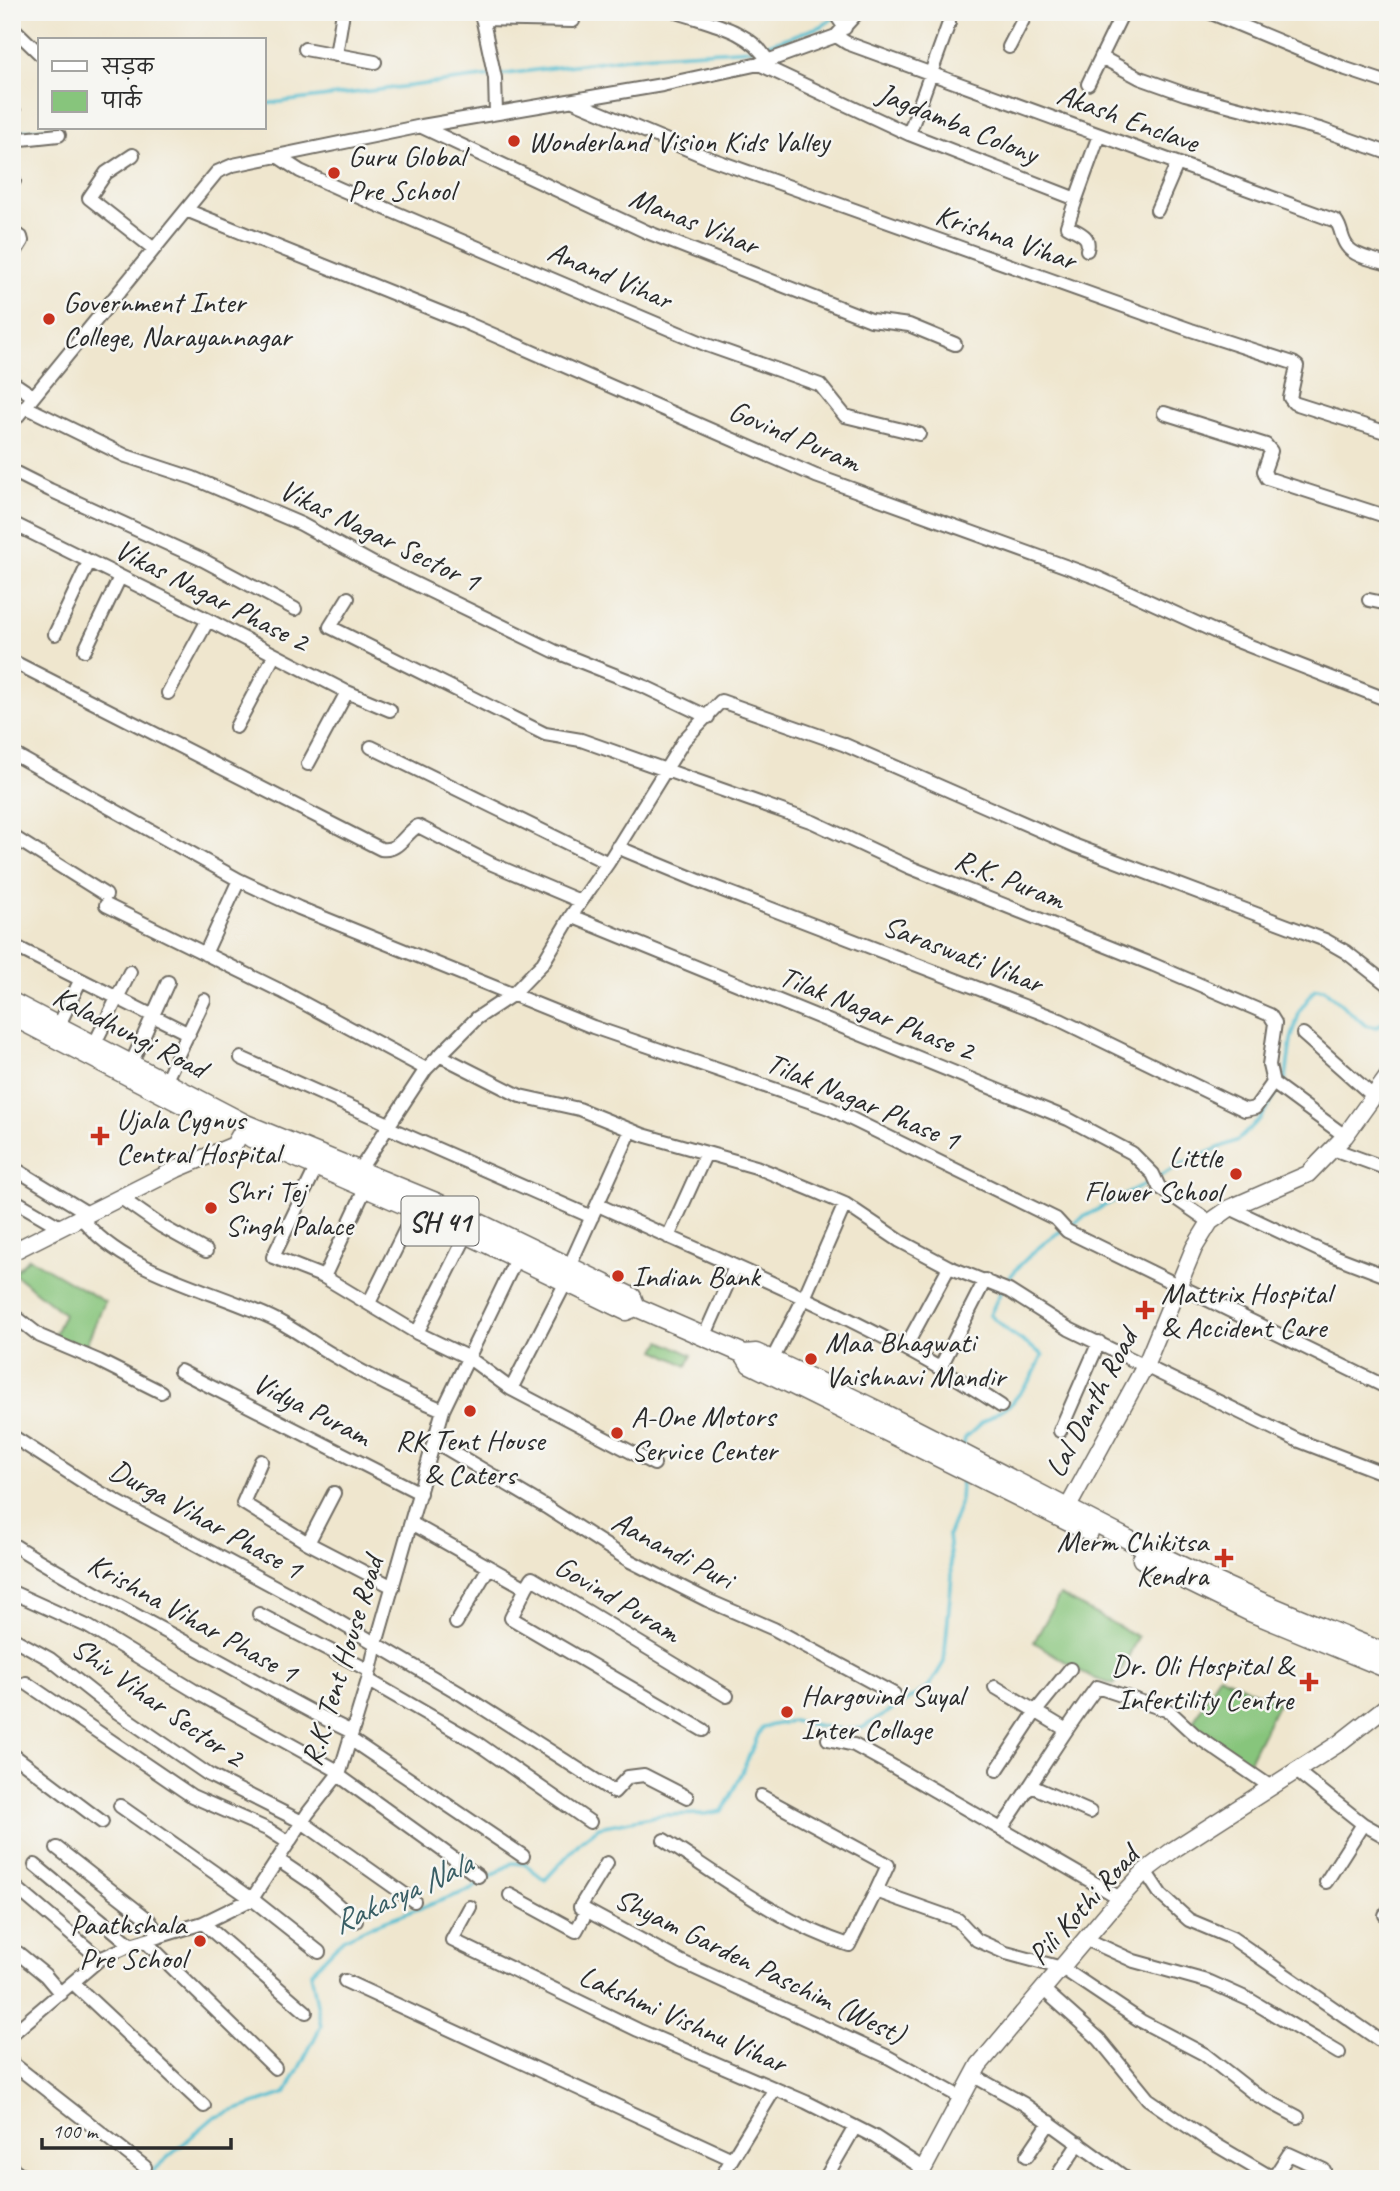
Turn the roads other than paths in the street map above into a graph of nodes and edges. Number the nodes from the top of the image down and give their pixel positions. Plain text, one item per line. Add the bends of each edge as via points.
1 (343, 12) edge
2 (677, 12) edge
3 (858, 12) edge
4 (1027, 12) edge
5 (1123, 12) edge
6 (1209, 12) edge
7 (482, 15) edge
8 (573, 21) dead end
9 (837, 21) edge
10 (949, 23) dead end
11 (12, 27) edge
12 (1009, 47) dead end
13 (305, 49) dead end
14 (38, 52) edge
15 (336, 55) junction
16 (762, 56) junction
17 (1101, 57) junction
18 (374, 62) dead end
19 (930, 75) junction
20 (1388, 82) edge
21 (1088, 84) dead end
22 (573, 101) junction
23 (496, 113) junction
24 (422, 127) junction
25 (909, 134) junction
26 (59, 135) dead end
27 (1098, 135) junction
28 (12, 140) edge
29 (1388, 153) edge
30 (132, 155) dead end
31 (277, 156) junction
32 (1177, 164) junction
33 (1076, 199) junction
34 (186, 210) junction
35 (1157, 210) dead end
36 (12, 233) edge
37 (154, 249) junction
38 (1087, 250) dead end
39 (12, 257) edge
40 (1388, 264) edge
41 (955, 344) dead end
42 (12, 382) edge
43 (29, 401) junction
44 (1164, 413) dead end
45 (12, 423) edge
46 (1388, 433) edge
47 (919, 434) dead end
48 (12, 471) edge
49 (1388, 517) edge
50 (12, 523) edge
51 (89, 562) junction
52 (120, 577) junction
53 (348, 598) dead end
54 (1369, 600) dead end
55 (1388, 604) edge
56 (295, 609) dead end
57 (208, 620) junction
58 (55, 634) dead end
59 (85, 650) dead end
60 (274, 656) junction
61 (12, 661) edge
62 (347, 692) junction
63 (168, 693) dead end
64 (1388, 700) edge
65 (390, 710) dead end
66 (708, 718) junction
67 (236, 727) dead end
68 (371, 747) dead end
69 (12, 753) edge
70 (309, 764) dead end
71 (663, 770) junction
72 (12, 836) edge
73 (617, 847) junction
74 (608, 863) junction
75 (239, 880) junction
76 (580, 901) junction
77 (570, 916) junction
78 (12, 945) edge
79 (205, 954) junction
80 (130, 972) dead end
81 (80, 981) junction
82 (167, 982) dead end
83 (1388, 985) edge
84 (512, 995) junction
85 (116, 999) junction
86 (205, 1000) dead end
87 (12, 1002) edge
88 (12, 1016) edge
89 (152, 1017) junction
90 (38, 1023) junction
91 (58, 1027) junction
92 (189, 1034) junction
93 (1303, 1034) dead end
94 (94, 1045) junction
95 (439, 1055) junction
96 (242, 1058) dead end
97 (131, 1064) junction
98 (426, 1069) junction
99 (1388, 1076) edge
100 (1273, 1083) junction
101 (162, 1087) junction
102 (1373, 1096) junction
103 (388, 1125) junction
104 (244, 1129) junction
105 (631, 1130) junction
106 (1345, 1136) junction
107 (1333, 1149) junction
108 (706, 1153) junction
109 (12, 1167) edge
110 (316, 1168) junction
111 (1388, 1169) edge
112 (359, 1180) junction
113 (121, 1198) junction
114 (12, 1199) edge
115 (845, 1204) junction
116 (598, 1205) junction
117 (1230, 1208) junction
118 (415, 1210) junction
119 (85, 1215) junction
120 (592, 1217) junction
121 (1210, 1223) junction
122 (60, 1227) junction
123 (467, 1234) junction
124 (668, 1237) junction
125 (206, 1251) dead end
126 (520, 1251) junction
127 (12, 1252) edge
128 (949, 1266) junction
129 (735, 1267) junction
130 (568, 1274) junction
131 (1388, 1274) edge
132 (324, 1277) junction
133 (985, 1280) junction
134 (1178, 1285) junction
135 (804, 1298) junction
136 (369, 1303) junction
137 (12, 1314) edge
138 (416, 1333) junction
139 (704, 1337) junction
140 (1099, 1342) junction
141 (905, 1348) junction
142 (744, 1354) junction
143 (469, 1358) junction
144 (772, 1360) junction
145 (1146, 1364) junction
146 (940, 1368) junction
147 (180, 1371) dead end
148 (1388, 1388) edge
149 (512, 1390) junction
150 (161, 1392) dead end
151 (833, 1395) junction
152 (1001, 1406) dead end
153 (443, 1410) junction
154 (1059, 1431) dead end
155 (12, 1436) edge
156 (434, 1441) junction
157 (261, 1461) dead end
158 (654, 1464) dead end
159 (1388, 1475) edge
160 (334, 1493) dead end
161 (420, 1493) junction
162 (1064, 1514) junction
163 (411, 1523) junction
164 (309, 1543) junction
165 (12, 1544) edge
166 (489, 1567) junction
167 (393, 1587) junction
168 (526, 1588) junction
169 (12, 1592) edge
170 (259, 1614) dead end
171 (456, 1623) dead end
172 (12, 1638) edge
173 (376, 1644) junction
174 (1388, 1654) edge
175 (1070, 1669) dead end
176 (1388, 1669) edge
177 (369, 1676) junction
178 (26, 1683) dead end
179 (995, 1687) dead end
180 (894, 1694) dead end
181 (727, 1696) dead end
182 (1388, 1705) edge
183 (1036, 1712) junction
184 (1065, 1729) junction
185 (703, 1730) dead end
186 (351, 1736) junction
187 (828, 1739) dead end
188 (12, 1754) edge
189 (997, 1770) dead end
190 (1296, 1770) junction
191 (339, 1774) junction
192 (1031, 1786) junction
193 (1271, 1787) junction
194 (761, 1796) dead end
195 (687, 1797) dead end
196 (120, 1806) dead end
197 (1090, 1812) dead end
198 (102, 1822) dead end
199 (302, 1822) junction
200 (590, 1822) dead end
201 (1363, 1824) junction
202 (1001, 1829) junction
203 (1388, 1838) edge
204 (664, 1840) dead end
205 (289, 1843) junction
206 (57, 1848) dead end
207 (523, 1856) dead end
208 (278, 1860) junction
209 (607, 1863) dead end
210 (35, 1865) dead end
211 (1145, 1871) junction
212 (478, 1876) dead end
213 (1326, 1882) dead end
214 (12, 1884) edge
215 (876, 1892) junction
216 (510, 1895) dead end
217 (1119, 1898) junction
218 (252, 1899) junction
219 (414, 1901) dead end
220 (470, 1907) dead end
221 (587, 1911) junction
222 (356, 1921) dead end
223 (203, 1923) junction
224 (160, 1936) junction
225 (1086, 1939) junction
226 (145, 1941) junction
227 (131, 1945) junction
228 (319, 1952) dead end
229 (100, 1959) junction
230 (12, 1960) edge
231 (1062, 1968) junction
232 (345, 1981) dead end
233 (73, 1983) junction
234 (1044, 1990) junction
235 (61, 1994) junction
236 (306, 2012) dead end
237 (12, 2034) edge
238 (1388, 2046) edge
239 (1339, 2053) dead end
240 (12, 2063) edge
241 (275, 2068) dead end
242 (974, 2076) junction
243 (774, 2090) junction
244 (962, 2098) junction
245 (204, 2106) dead end
246 (1298, 2117) dead end
247 (1050, 2122) junction
248 (855, 2127) junction
249 (1079, 2143) junction
250 (1027, 2156) dead end
251 (732, 2159) junction
252 (145, 2167) dead end
253 (12, 2168) edge
254 (1324, 2170) dead end
255 (1059, 2173) dead end
256 (922, 2175) edge
257 (27, 2179) edge
258 (720, 2179) edge
259 (825, 2179) edge
260 (1127, 2179) edge

1 - 15 street
2 - 16 street, Jagdamba Colony via 737,33
3 - 9 street
4 - 12 street
5 - 17 street
6 - 20 street
7 - 8 street
7 - 23 street via 494,74
9 - 16 street
9 - 19 street, Akash Enclave via 847,43
10 - 19 street
11 - 14 street
13 - 15 street
15 - 18 street
16 - 22 street
16 - 25 street, Jagdamba Colony
17 - 21 street
17 - 29 street via 1185,94
19 - 25 street
19 - 27 street, Akash Enclave
22 - 23 street
22 - 46 street, Krishna Vihar via 719,162 1293,363 1297,366 1290,398 1294,403
23 - 24 street
24 - 31 street
24 - 41 street, Manas Vihar via 647,232 871,320 909,325
25 - 33 street, Jagdamba Colony
26 - 28 street
27 - 32 street, Akash Enclave
27 - 33 street
30 - 37 street via 106,173 89,198
31 - 34 street via 217,172
31 - 47 street, Anand Vihar via 340,189 707,345 820,385 845,416
32 - 35 street
32 - 40 street, Akash Enclave via 1336,221 1352,251
33 - 38 street via 1067,226 1087,237
34 - 37 street
34 - 64 street, Govind Puram via 464,322 816,476 1098,578 1227,637
36 - 39 street via 22,242
37 - 43 street
42 - 43 street, Vikas Nagar Sector 1
43 - 45 street
43 - 66 street, Vikas Nagar Sector 1 via 126,456 301,524 554,651
44 - 49 street via 1266,445 1271,452 1264,471 1268,478
48 - 56 street via 203,560
50 - 51 street, Vikas Nagar Phase 2
51 - 52 street, Vikas Nagar Phase 2
51 - 58 street
52 - 57 street, Vikas Nagar Phase 2
52 - 59 street
53 - 71 street via 330,627 545,734 581,740
54 - 55 street
57 - 60 street, Vikas Nagar Phase 2
57 - 63 street
60 - 62 street, Vikas Nagar Phase 2
60 - 67 street
61 - 76 street via 381,849 396,848 418,826
62 - 65 street, Vikas Nagar Phase 2
62 - 70 street
66 - 71 street via 684,740
66 - 83 street via 722,701 843,744 1076,846 1325,940
68 - 74 street
69 - 75 street, Tilak Nagar Phase 1
71 - 73 street
71 - 100 street, R.K. Puram via 813,822 909,867 1270,1015 1275,1023 1269,1065
72 - 79 street via 106,900
73 - 74 street
73 - 100 street, Saraswati Vihar via 1060,1020 1245,1110 1255,1108
74 - 76 street
75 - 79 street
75 - 84 street, Tilak Nagar Phase 1
76 - 77 street
77 - 84 street via 542,962
77 - 121 street, Tilak Nagar Phase 2 via 1068,1119 1132,1153 1159,1187
78 - 81 street
79 - 98 street
80 - 85 street
81 - 85 street
81 - 91 street
82 - 89 street
84 - 95 street via 477,1018
84 - 134 street, Tilak Nagar Phase 1 via 829,1108 1056,1219 1068,1231
85 - 89 street
85 - 94 street
86 - 92 street
87 - 90 main road, Kaladhungi Road / SH 41
88 - 90 main road, Kaladhungi Road / SH 41
89 - 92 street
89 - 97 street
90 - 91 main road, Kaladhungi Road / SH 41
90 - 101 main road, Kaladhungi Road / SH 41
91 - 94 main road, Kaladhungi Road / SH 41
92 - 101 street
93 - 102 street
94 - 97 main road, Kaladhungi Road / SH 41
95 - 98 street
95 - 105 street via 520,1096 579,1109
96 - 103 street
97 - 101 main road, Kaladhungi Road / SH 41
98 - 103 street
99 - 102 street, Lal Danth Road
100 - 106 street
101 - 104 main road, Kaladhungi Road / SH 41
102 - 106 street, Lal Danth Road
103 - 112 street
103 - 120 street
104 - 110 main road, Kaladhungi Road / SH 41
104 - 112 main road, Kaladhungi Road / SH 41
104 - 113 street via 234,1146
105 - 108 street
105 - 116 street
106 - 107 street, Lal Danth Road
107 - 111 street
107 - 117 street, Lal Danth Road via 1308,1174
108 - 115 street via 756,1167
108 - 124 street
109 - 119 street
110 - 112 main road, Kaladhungi Road / SH 41
110 - 132 street via 273,1257
112 - 118 main road, Kaladhungi Road / SH 41
112 - 126 main road, Kaladhungi Road / SH 41 via 435,1201
112 - 132 street
113 - 119 street
113 - 125 street
114 - 122 street
115 - 128 street via 900,1241
115 - 135 street
116 - 120 street
116 - 124 street
117 - 121 street, Lal Danth Road
117 - 131 street via 1321,1251
118 - 123 main road, Kaladhungi Road / SH 41
118 - 136 street
119 - 122 street
119 - 153 street via 88,1227 157,1273 279,1322 404,1394
120 - 130 street
121 - 134 street, Lal Danth Road
122 - 127 street
123 - 126 main road, Kaladhungi Road / SH 41
123 - 138 street
124 - 129 street
126 - 130 main road, Kaladhungi Road / SH 41
126 - 143 street, R.K. Tent House Road
128 - 133 street
128 - 141 street
129 - 135 street
129 - 139 street
130 - 139 main road, Kaladhungi Road / SH 41 via 626,1311 636,1307
130 - 149 street
132 - 136 street
133 - 140 street
133 - 146 street
134 - 145 street, Lal Danth Road
134 - 148 street, Tilak Nagar Phase 1
135 - 141 street
135 - 144 street
136 - 138 street
137 - 150 street via 40,1336
138 - 143 street
139 - 142 main road, Kaladhungi Road / SH 41
140 - 145 street
140 - 154 street
141 - 146 street
142 - 144 main road, Kaladhungi Road / SH 41
142 - 151 main road, Kaladhungi Road / SH 41 via 750,1364
143 - 149 street
143 - 153 street, R.K. Tent House Road
144 - 151 main road, Kaladhungi Road / SH 41
145 - 159 street via 1297,1440
145 - 162 street, Lal Danth Road
146 - 152 street
147 - 161 street, Vidya Puram
149 - 158 street
151 - 162 main road, Kaladhungi Road / SH 41
153 - 156 street, R.K. Tent House Road
155 - 173 street, Durga Vihar Phase 1 via 99,1492
156 - 161 street, R.K. Tent House Road
156 - 180 street, Aanandi Puri via 630,1561 774,1629
157 - 164 street via 243,1503
160 - 164 street
161 - 163 street, R.K. Tent House Road
162 - 174 main road, Kaladhungi Road / SH 41
162 - 176 main road, Kaladhungi Road / SH 41 via 1250,1612
163 - 166 street, Govind Puram
163 - 167 street, R.K. Tent House Road
164 - 167 street
165 - 186 street, Krishna Vihar Phase 1
166 - 168 street, Govind Puram
166 - 171 street
167 - 173 street, R.K. Tent House Road
168 - 181 street, Govind Puram via 531,1578
168 - 185 street via 511,1618
169 - 191 street via 89,1627
170 - 177 street
172 - 199 street, Shiv Vihar Sector 2 via 50,1659 209,1775
173 - 177 street, R.K. Tent House Road
173 - 195 street, Durga Vihar Phase 1 via 614,1792 628,1777 644,1775
175 - 183 street
177 - 186 street, R.K. Tent House Road
177 - 200 street via 477,1742
178 - 205 street via 192,1796
179 - 183 street
182 - 190 street, Pili Kothi Road
183 - 184 street
183 - 189 street
184 - 192 street
184 - 193 street via 1097,1687 1169,1711 1195,1735
186 - 191 street, R.K. Tent House Road
186 - 207 street, Krishna Vihar Phase 1
187 - 202 street via 854,1745
188 - 198 street
190 - 193 street, Pili Kothi Road
190 - 201 street
191 - 199 street, R.K. Tent House Road
191 - 212 street
192 - 197 street
192 - 202 street
193 - 211 street, Pili Kothi Road
194 - 215 street via 888,1866
196 - 218 street
199 - 205 street, R.K. Tent House Road
199 - 219 street, Shiv Vihar Sector 2
201 - 203 street
201 - 213 street
202 - 217 street
204 - 215 street via 783,1916 849,1945
205 - 208 street, R.K. Tent House Road
206 - 224 street via 149,1920
208 - 218 street, R.K. Tent House Road
208 - 222 street
209 - 221 street, Shyam Garden Paschim (West) via 580,1907
210 - 227 street
211 - 217 street, Pili Kothi Road
211 - 238 street via 1161,1895 1189,1920 1232,1938
214 - 229 street
215 - 231 street via 958,1920 977,1940 1006,1952
216 - 221 street via 576,1931
217 - 225 street, Pili Kothi Road
218 - 223 street
218 - 228 street
220 - 243 street, Lakshmi Vishnu Vihar via 452,1940
221 - 244 street, Shyam Garden Paschim (West) via 682,1962 886,2056
223 - 224 street
223 - 236 street
224 - 226 street
225 - 231 street, Pili Kothi Road
225 - 239 street via 1134,1961 1210,1982
226 - 227 street
226 - 241 street
227 - 229 street
229 - 233 street
230 - 235 street via 18,1953
231 - 234 street, Pili Kothi Road
231 - 246 street via 1141,2021 1204,2054 1255,2094
232 - 251 street
233 - 235 street
233 - 245 street
234 - 242 street, Pili Kothi Road
234 - 254 street via 1099,2039 1148,2099 1206,2139 1269,2176 1276,2174 1289,2154
235 - 237 street
240 - 252 street
242 - 244 street, Pili Kothi Road
242 - 247 street
243 - 248 street, Lakshmi Vishnu Vihar
243 - 251 street
244 - 256 street, Pili Kothi Road
247 - 249 street
247 - 250 street
248 - 256 street, Lakshmi Vishnu Vihar via 875,2137
248 - 259 street
249 - 255 street
249 - 260 street
251 - 258 street
253 - 257 street

